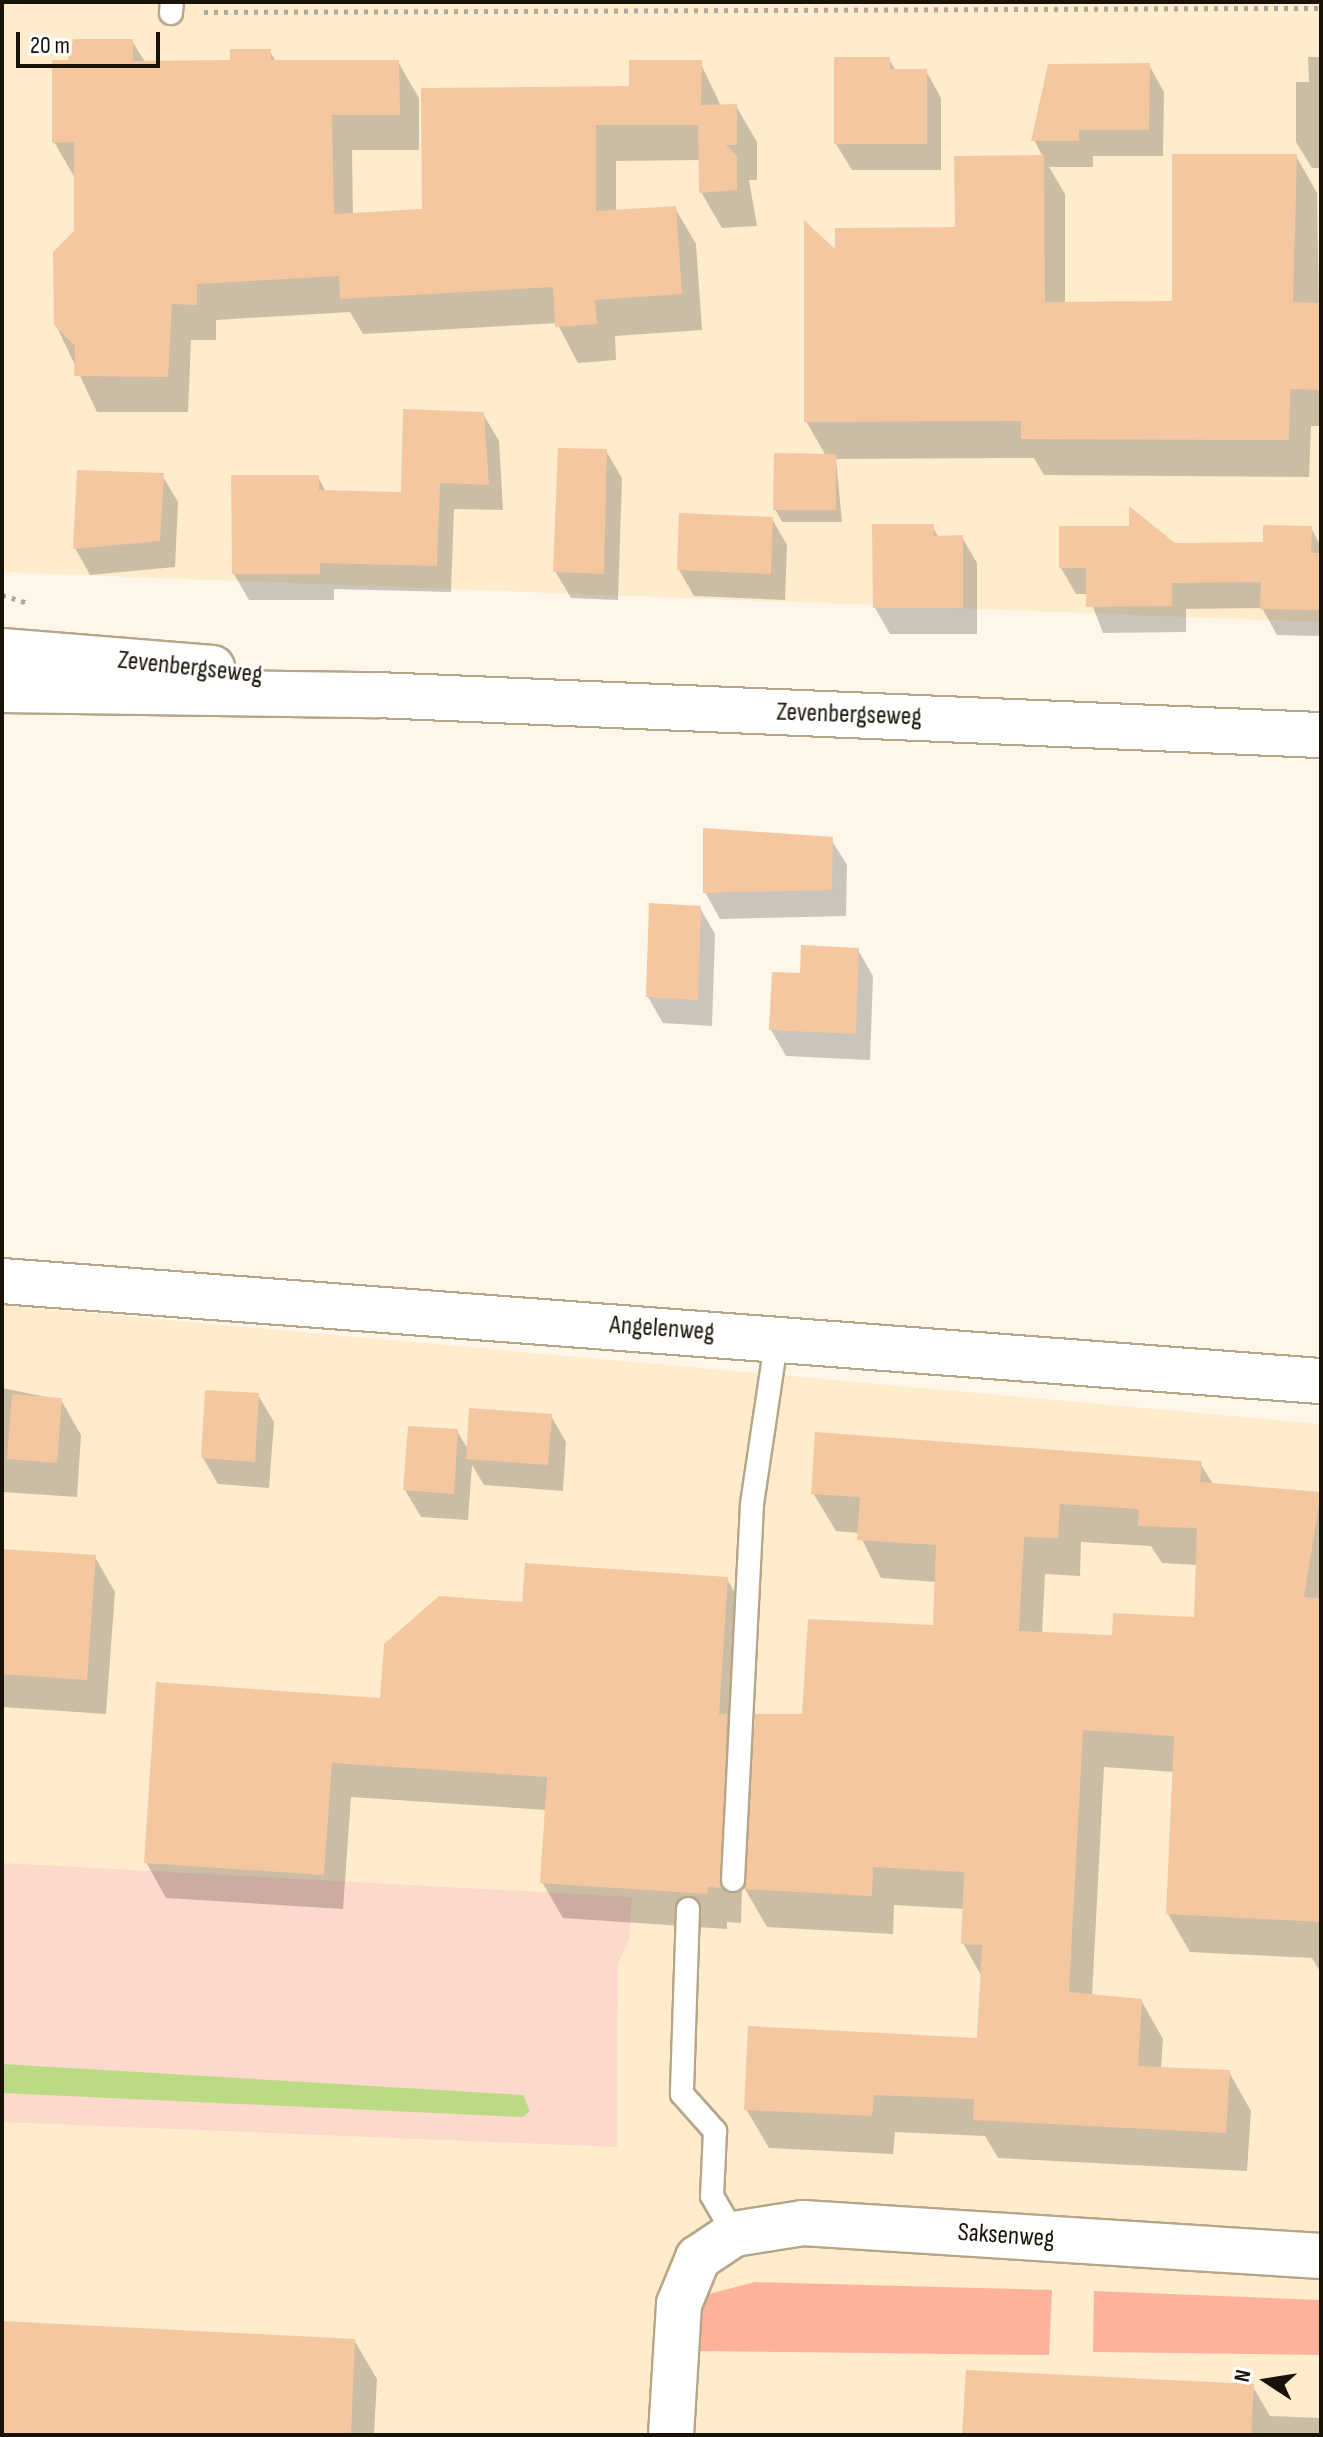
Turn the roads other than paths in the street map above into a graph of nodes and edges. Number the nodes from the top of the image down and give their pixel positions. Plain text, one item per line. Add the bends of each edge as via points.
1 (2, 651) edge
2 (2, 690) edge
3 (377, 695) junction
4 (1321, 735) edge
5 (2, 1281) edge
6 (777, 1337) junction
7 (1321, 1381) edge
8 (733, 1880) dead end
9 (688, 1909) dead end
10 (734, 2234) junction
11 (1321, 2256) edge
12 (671, 2435) edge

1 - 3 street, Zevenbergseweg via 221,669
2 - 3 street, Zevenbergseweg
3 - 4 street, Zevenbergseweg
5 - 6 street, Angelenweg
6 - 7 street, Angelenweg
6 - 8 lane via 752,1504
9 - 10 lane via 682,2094 715,2131 712,2196
10 - 11 street, Saksenweg via 803,2223
10 - 12 street, Saksenweg via 698,2258 679,2304

